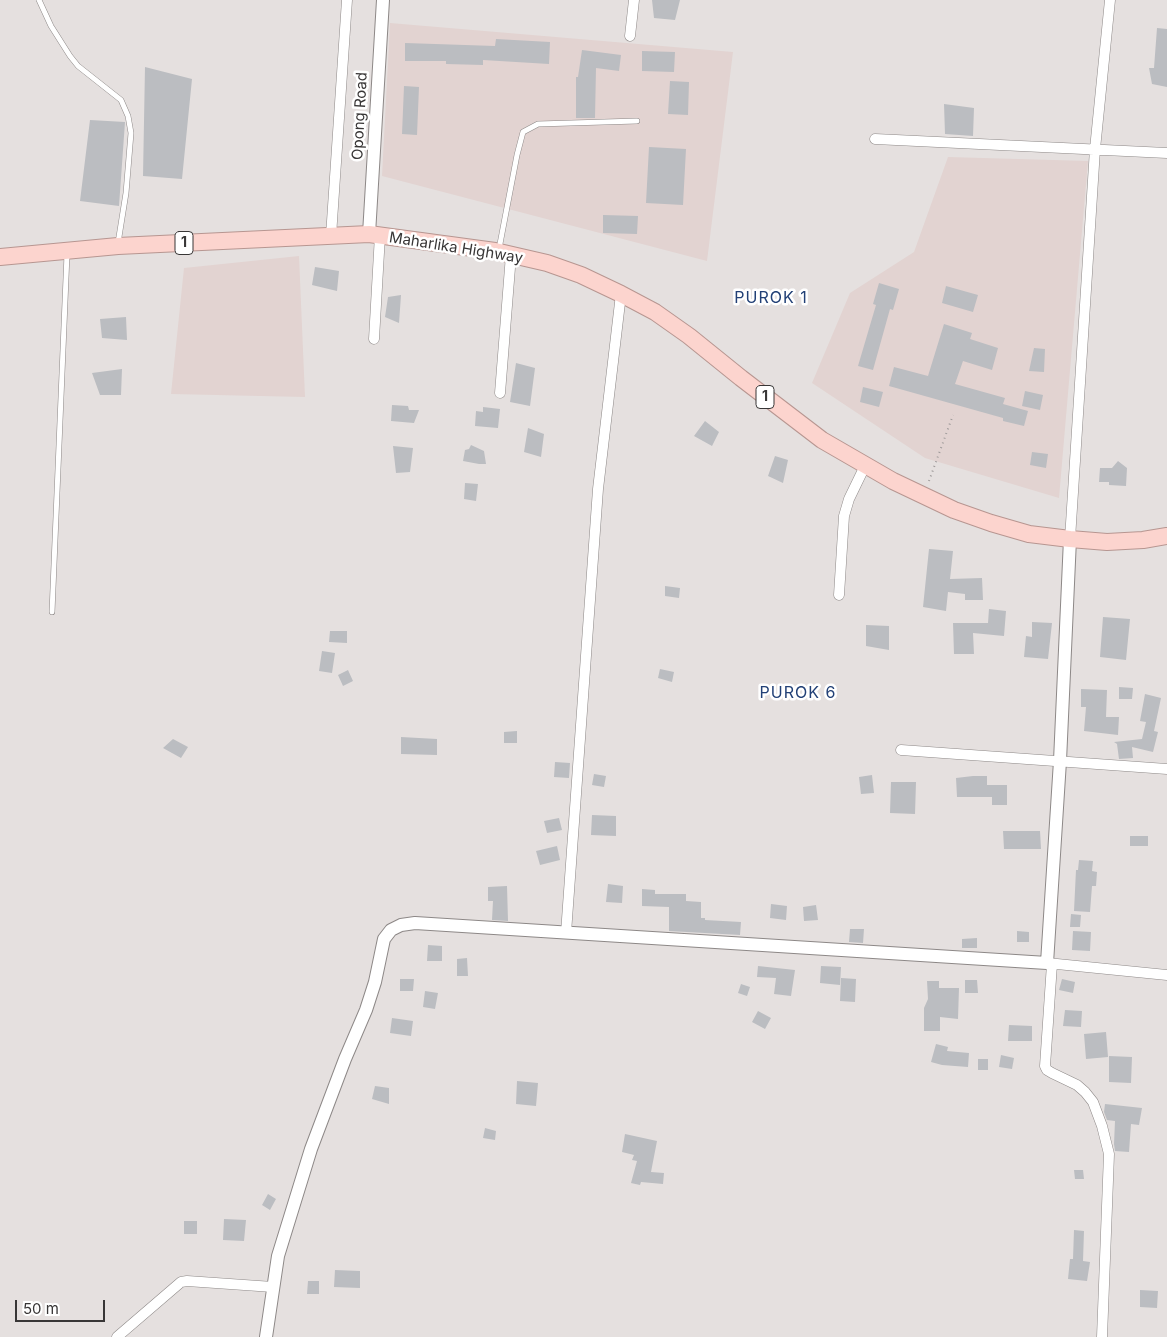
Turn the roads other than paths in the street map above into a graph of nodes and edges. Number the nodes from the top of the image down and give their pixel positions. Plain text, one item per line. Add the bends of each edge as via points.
1 (39, 0) edge
2 (347, 0) edge
3 (383, 0) edge
4 (634, 0) edge
5 (1110, 0) edge
6 (630, 36) dead end
7 (637, 122) dead end
8 (874, 139) dead end
9 (1094, 149) junction
10 (1167, 153) edge
11 (375, 235) junction
12 (331, 236) junction
13 (118, 246) junction
14 (67, 251) junction
15 (505, 254) junction
16 (0, 257) edge
17 (622, 294) junction
18 (374, 339) dead end
19 (500, 393) dead end
20 (865, 466) junction
21 (1167, 536) edge
22 (1070, 539) junction
23 (839, 595) dead end
24 (52, 612) dead end
25 (901, 750) dead end
26 (1060, 761) junction
27 (1167, 769) edge
28 (566, 933) junction
29 (1050, 964) junction
30 (1167, 975) edge
31 (273, 1288) junction
32 (117, 1337) edge
33 (266, 1337) edge
34 (1102, 1337) edge

1 - 13 lane via 70,56 120,100 128,116 131,133
2 - 12 street
3 - 11 street, Opong Road
4 - 6 street
5 - 9 street
7 - 15 lane via 538,124 523,132 517,155
8 - 9 street
9 - 10 street
9 - 22 street
11 - 12 highway, Maharlika Highway / 1
11 - 15 highway, Maharlika Highway / 1
11 - 18 street
12 - 13 highway, Maharlika Highway / 1
13 - 14 highway, Maharlika Highway / 1
14 - 16 highway, Maharlika Highway / 1
14 - 24 lane
15 - 17 highway, Maharlika Highway / 1 via 572,272
15 - 19 street
17 - 20 highway, Maharlika Highway / 1 via 689,336 822,440
17 - 28 street via 598,489
20 - 22 highway, Maharlika Highway / 1 via 924,496 991,523 1029,534
20 - 23 street via 844,516
21 - 22 highway, Maharlika Highway / 1 via 1107,542
22 - 26 street
25 - 26 street
26 - 27 street
26 - 29 street
28 - 29 street
28 - 31 street via 415,923 391,930 384,939 366,1010 311,1149 278,1256
29 - 30 street
29 - 34 street via 1045,1066 1052,1074 1076,1085 1093,1102 1109,1154
31 - 32 street via 187,1281 177,1285
31 - 33 street

